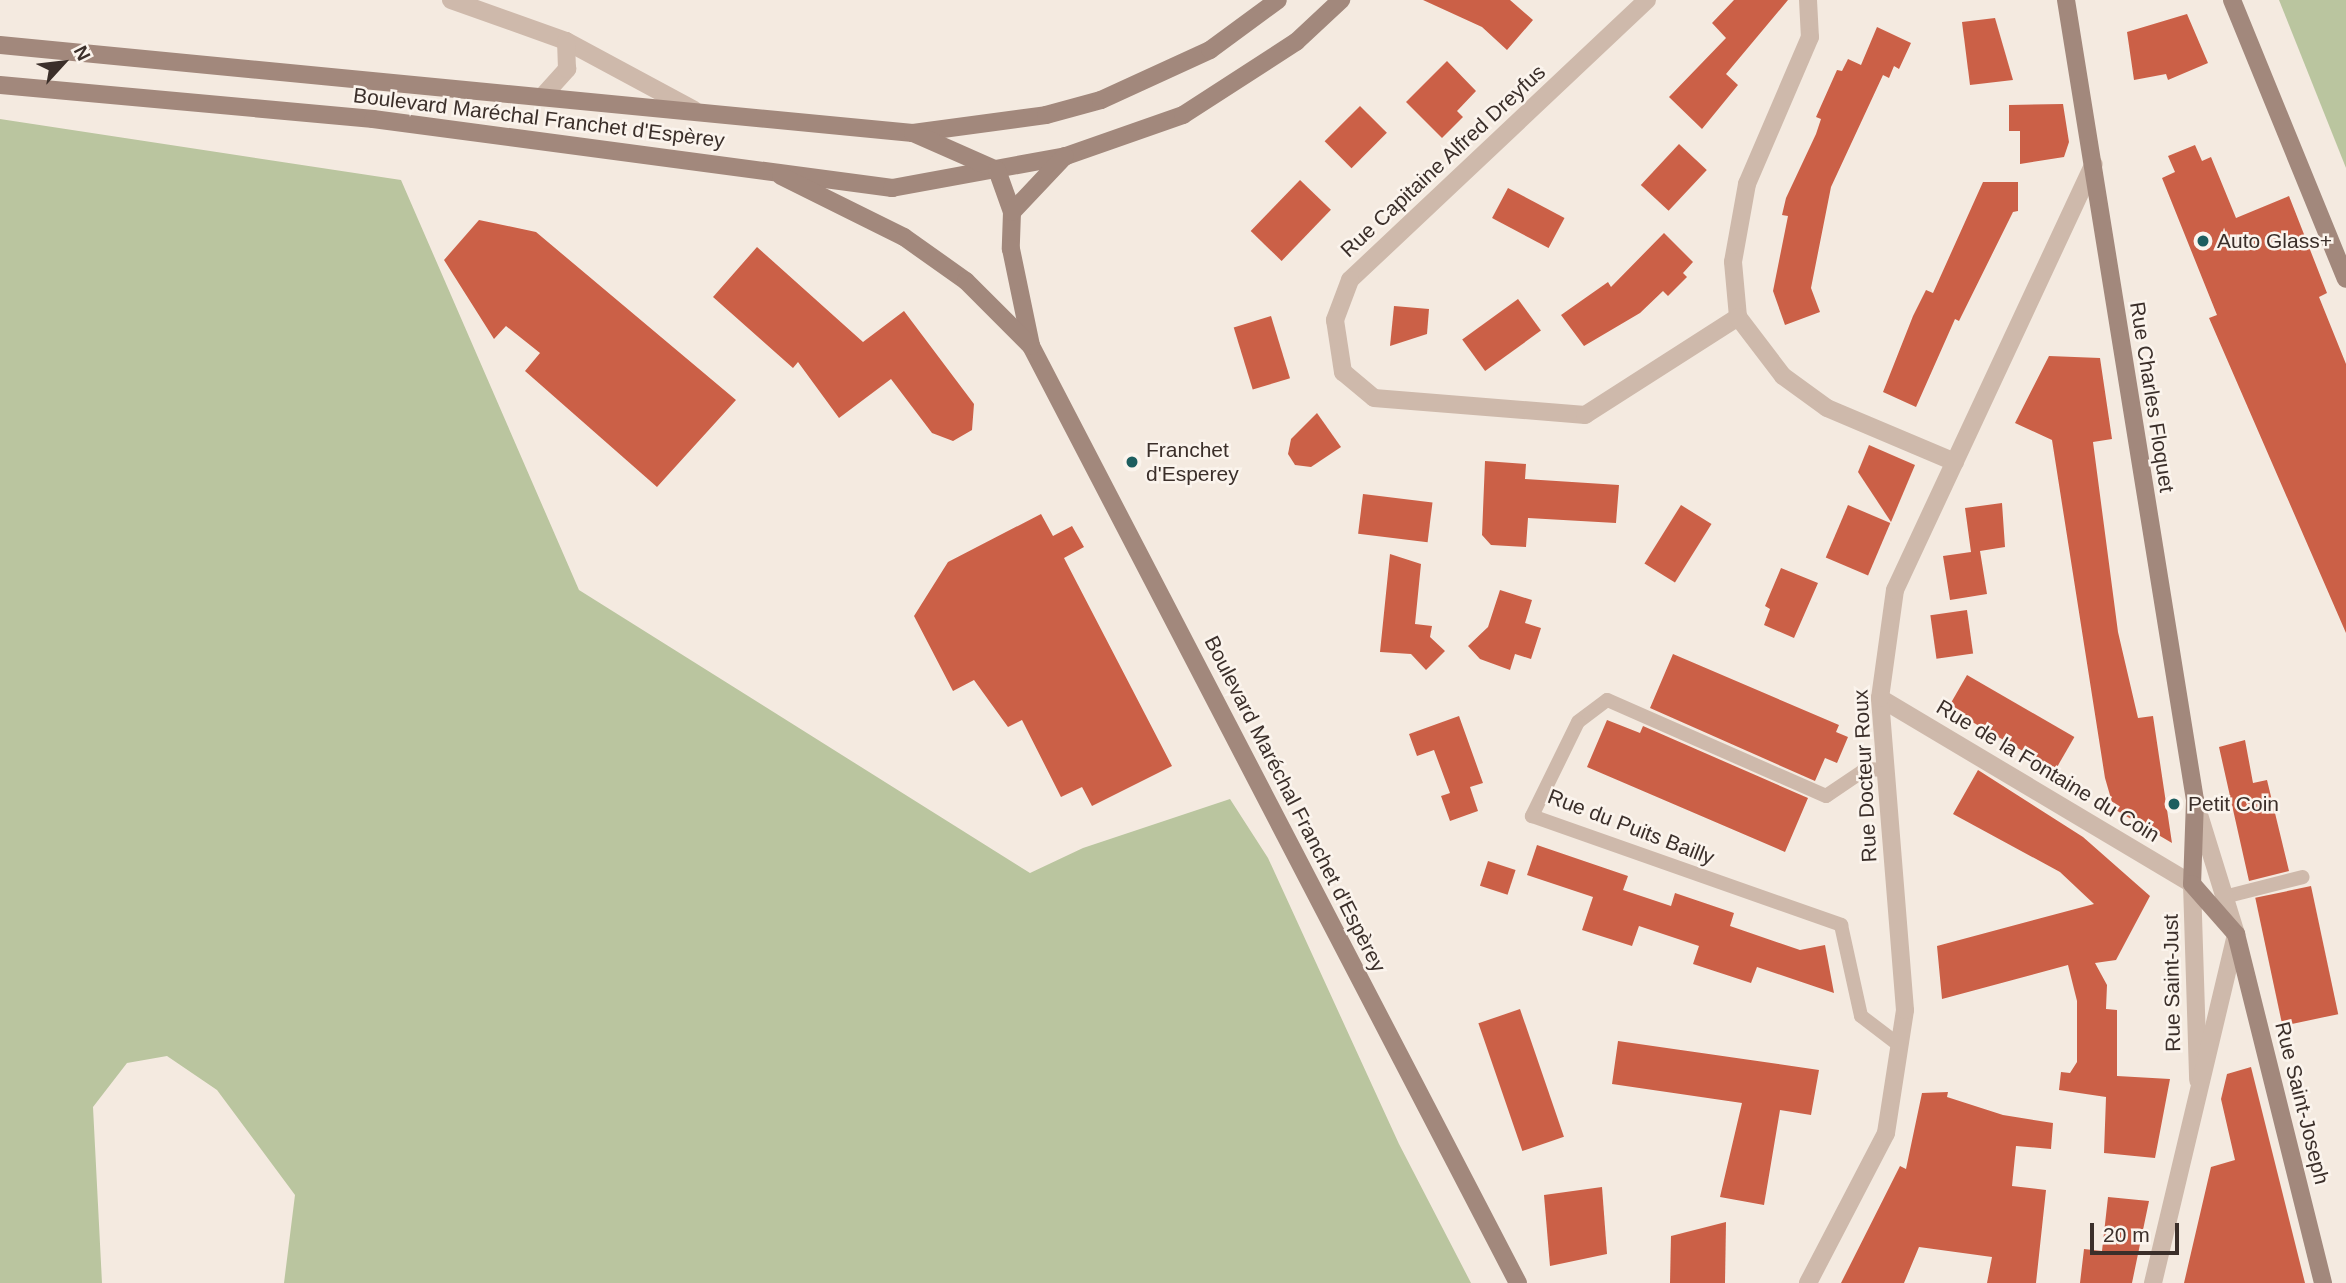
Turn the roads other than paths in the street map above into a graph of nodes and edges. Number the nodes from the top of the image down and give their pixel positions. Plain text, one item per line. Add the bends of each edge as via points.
1 (451, 0) edge
2 (1278, 0) edge
3 (1341, 0) edge
4 (1647, 0) edge
5 (1808, 0) edge
6 (2066, 0) edge
7 (2232, 0) edge
8 (566, 41) junction
9 (0, 42) edge
10 (1, 85) edge
11 (542, 97) junction
12 (694, 110) junction
13 (913, 133) junction
14 (1066, 156) junction
15 (2094, 164) junction
16 (763, 168) junction
17 (997, 170) junction
18 (1012, 212) junction
19 (2346, 279) edge
20 (1738, 317) junction
21 (1031, 346) junction
22 (1955, 462) junction
23 (1880, 698) junction
24 (1886, 770) junction
25 (2194, 800) junction
26 (2303, 877) dead end
27 (2192, 884) junction
28 (2224, 897) junction
29 (2236, 934) junction
30 (1899, 1045) junction
31 (2198, 1080) junction
32 (1518, 1283) edge
33 (1808, 1283) edge
34 (2153, 1283) edge
35 (2323, 1283) edge

1 - 8 street
2 - 13 main road via 1210,50 1101,100 1046,115
3 - 14 main road, Boulevard Maréchal Franchet d'Espèrey via 1296,42 1229,90 1171,119
4 - 20 street, Rue Capitaine Alfred Dreyfus via 1350,280 1335,320 1343,372 1374,398 1585,415
5 - 20 street via 1810,37 1747,184 1733,262
6 - 15 main road, Rue Charles Floquet
7 - 19 main road
8 - 11 street via 567,69
8 - 12 street
9 - 11 main road, Boulevard Maréchal Franchet d'Espèrey
10 - 16 main road, Boulevard Maréchal Franchet d'Espèrey via 373,119
11 - 12 main road, Boulevard Maréchal Franchet d'Espèrey
12 - 13 main road, Boulevard Maréchal Franchet d'Espèrey
13 - 17 main road
14 - 17 main road, Boulevard Maréchal Franchet d'Espèrey
14 - 18 main road
15 - 22 street, Rue Docteur Roux
15 - 25 main road, Rue Charles Floquet
16 - 17 main road, Boulevard Maréchal Franchet d'Espèrey via 892,188
16 - 21 main road via 904,237 965,281
17 - 18 main road
18 - 21 main road via 1010,249
20 - 22 street via 1783,376 1827,408
21 - 32 main road, Boulevard Maréchal Franchet d'Espèrey
22 - 23 street, Rue Docteur Roux via 1895,590
23 - 24 street, Rue Docteur Roux
23 - 27 street, Rue de la Fontaine du Coin
24 - 30 street, Rue Docteur Roux via 1905,1010
24 - 30 lane, Rue du Puits Bailly via 1866,769 1826,796 1607,700 1578,722 1532,817 1841,925 1861,1016
25 - 27 main road, Rue Charles Floquet
25 - 28 street, Rue Charles Floquet
26 - 28 lane
27 - 29 main road
27 - 31 street, Rue Saint-Just
28 - 29 street, Rue Charles Floquet
29 - 31 street, Rue Saint-Just
29 - 35 main road, Rue Saint-Joseph
30 - 33 street, Rue Docteur Roux via 1885,1133
31 - 34 street, Rue Saint-Just

